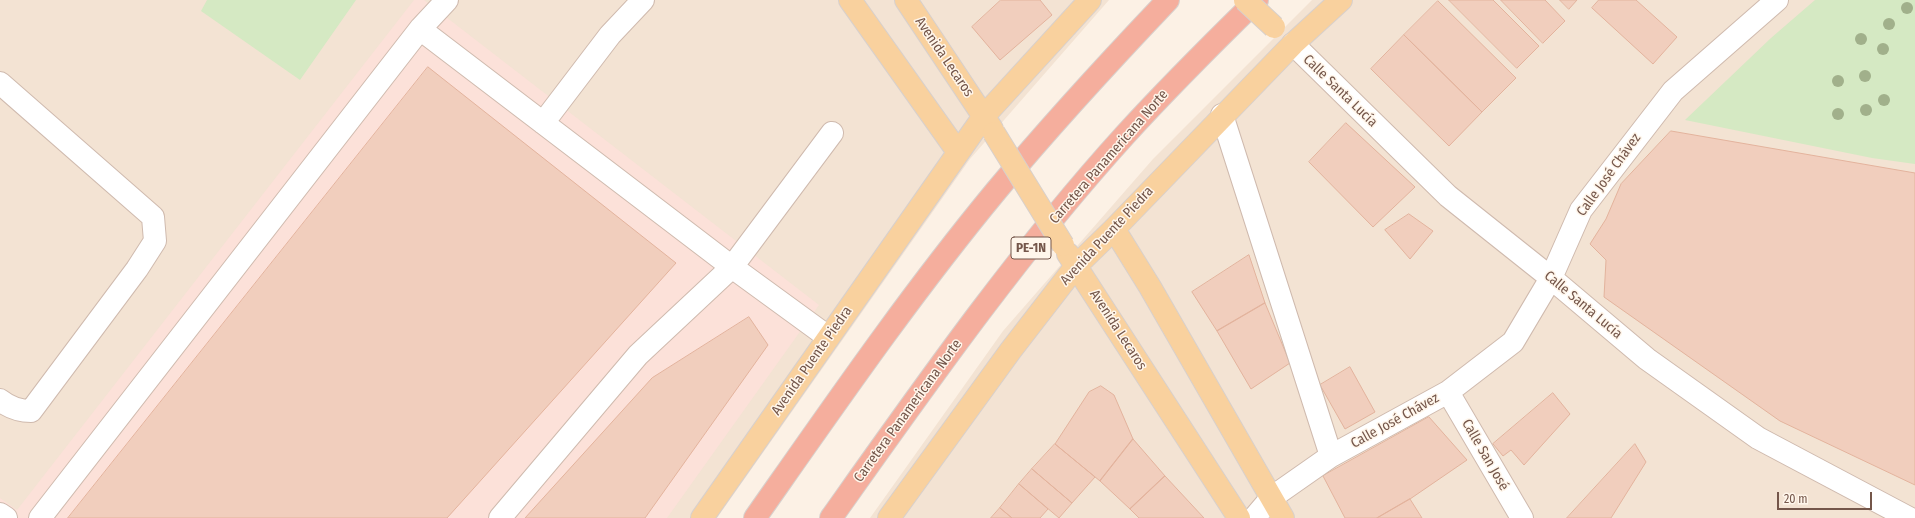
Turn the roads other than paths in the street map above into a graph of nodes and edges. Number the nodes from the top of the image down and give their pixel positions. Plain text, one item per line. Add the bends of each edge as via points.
1 (447, 0) edge
2 (643, 0) edge
3 (850, 0) edge
4 (906, 0) edge
5 (1090, 0) edge
6 (1168, 0) edge
7 (1245, 0) edge
8 (1257, 0) edge
9 (1341, 0) edge
10 (1777, 0) edge
11 (420, 29) junction
12 (1293, 44) junction
13 (0, 83) edge
14 (1222, 115) junction
15 (543, 123) junction
16 (989, 125) junction
17 (832, 133) dead end
18 (958, 152) junction
19 (1114, 229) junction
20 (1076, 266) junction
21 (732, 267) junction
22 (1551, 278) junction
23 (828, 338) junction
24 (1448, 392) junction
25 (0, 400) edge
26 (1331, 456) junction
27 (1271, 498) junction
28 (0, 514) edge
29 (6, 518) edge
30 (40, 518) edge
31 (500, 518) edge
32 (702, 518) edge
33 (755, 518) edge
34 (831, 518) edge
35 (889, 518) edge
36 (1239, 518) edge
37 (1254, 518) edge
38 (1283, 518) edge
39 (1522, 518) edge
40 (1909, 518) edge

1 - 11 street
2 - 15 street via 610,35
3 - 18 main road
4 - 16 main road, Avenida Lecaros
5 - 16 main road, Avenida Puente Piedra
6 - 33 highway via 1070,105 996,191 852,380
7 - 12 main road, bridge
8 - 34 highway, Carretera Panamericana Norte / PE-1N via 1139,120 1064,206 1006,277 934,373
9 - 12 main road, Avenida Puente Piedra
10 - 22 street, Calle José Chávez via 1673,91 1581,210
11 - 15 street
11 - 30 street
12 - 14 main road, Avenida Puente Piedra
12 - 22 street, Calle Santa Lucía via 1448,196
13 - 25 street via 153,217 155,241 31,411 20,411
14 - 19 main road, Avenida Puente Piedra
14 - 26 street
15 - 21 street
16 - 18 main road, Avenida Puente Piedra
16 - 20 main road, Avenida Lecaros, bridge
17 - 21 street
18 - 23 main road, Avenida Puente Piedra
19 - 20 main road, Avenida Puente Piedra
19 - 27 main road
20 - 35 main road, Avenida Puente Piedra via 1011,350
20 - 36 main road, Avenida Lecaros
21 - 23 street
21 - 31 street via 638,355
22 - 24 street, Calle José Chávez via 1512,342
22 - 40 street, Calle Santa Lucía via 1647,359 1758,438
23 - 32 main road, Avenida Puente Piedra
24 - 26 street, Calle José Chávez
24 - 39 street, Calle San José
26 - 27 street, Calle José Chávez
27 - 37 street, Calle José Chávez
27 - 38 main road
28 - 29 street

